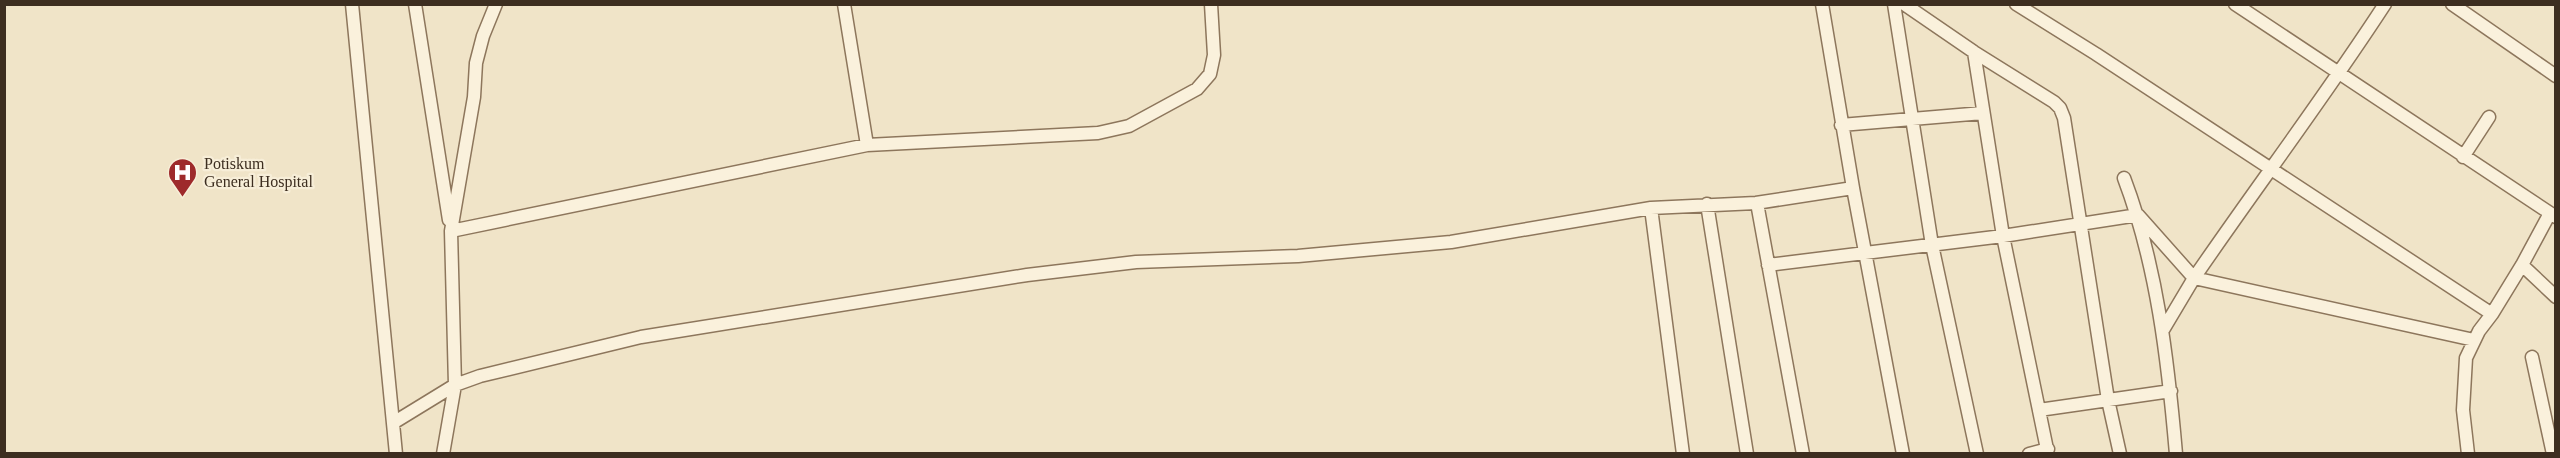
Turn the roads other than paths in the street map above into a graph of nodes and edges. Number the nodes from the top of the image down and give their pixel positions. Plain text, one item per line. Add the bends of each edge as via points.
1 (352, 4) edge
2 (415, 4) edge
3 (496, 4) edge
4 (844, 4) edge
5 (1211, 4) edge
6 (1822, 4) edge
7 (1894, 4) edge
8 (1904, 4) edge
9 (2016, 4) edge
10 (2235, 4) edge
11 (2385, 4) edge
12 (2452, 4) edge
13 (1974, 52) junction
14 (2339, 74) junction
15 (2556, 76) edge
16 (1983, 113) junction
17 (2489, 117) dead end
18 (1912, 119) junction
19 (1841, 125) junction
20 (867, 145) junction
21 (2463, 157) junction
22 (2270, 169) junction
23 (2124, 178) dead end
24 (1853, 188) junction
25 (1757, 203) junction
26 (1707, 204) junction
27 (1651, 208) junction
28 (2138, 215) junction
29 (2553, 215) edge
30 (2079, 224) junction
31 (451, 231) junction
32 (2003, 236) junction
33 (1932, 245) junction
34 (1866, 253) junction
35 (1768, 265) junction
36 (2522, 265) junction
37 (2194, 278) junction
38 (2556, 297) edge
39 (2492, 314) junction
40 (2163, 330) junction
41 (2474, 340) junction
42 (2532, 357) dead end
43 (455, 385) junction
44 (2170, 391) junction
45 (2108, 400) junction
46 (2039, 411) junction
47 (393, 423) junction
48 (2048, 451) edge
49 (396, 453) edge
50 (443, 453) edge
51 (1683, 453) edge
52 (1747, 453) edge
53 (1803, 453) edge
54 (1903, 453) edge
55 (1977, 453) edge
56 (2029, 453) edge
57 (2120, 453) edge
58 (2176, 453) edge
59 (2468, 453) edge
60 (2553, 453) edge

1 - 47 street
2 - 31 street
3 - 31 street via 476,63 474,97
4 - 20 street
5 - 20 street via 1214,55 1210,74 1197,89 1129,126 1098,133
6 - 19 street
7 - 18 street
8 - 13 street
9 - 22 street
10 - 14 street
11 - 14 street
12 - 15 street
13 - 16 street
13 - 30 street via 2060,108
14 - 21 street
14 - 22 street
16 - 18 street
16 - 32 street
17 - 21 street
18 - 19 street
18 - 33 street
19 - 24 street
20 - 31 street
21 - 29 street
22 - 37 street
22 - 39 street
23 - 28 street
24 - 25 street
24 - 34 street
25 - 26 street
25 - 35 street
26 - 27 street
26 - 52 street
27 - 43 street via 1451,243 1298,256 1136,262 1027,275 641,337
27 - 51 street
28 - 30 street
28 - 37 street
28 - 40 street
29 - 36 street
30 - 32 street
30 - 45 street
31 - 43 street
32 - 33 street
32 - 46 street
33 - 34 street
33 - 55 street
34 - 35 street
34 - 54 street
35 - 53 street
36 - 38 street
36 - 39 street
37 - 40 street
37 - 41 street
39 - 41 street
40 - 44 street
41 - 59 street via 2466,358 2463,410
42 - 60 street
43 - 47 street
43 - 50 street
44 - 45 street
44 - 58 street
45 - 46 street
45 - 57 street
46 - 48 street
47 - 49 street
48 - 56 street

